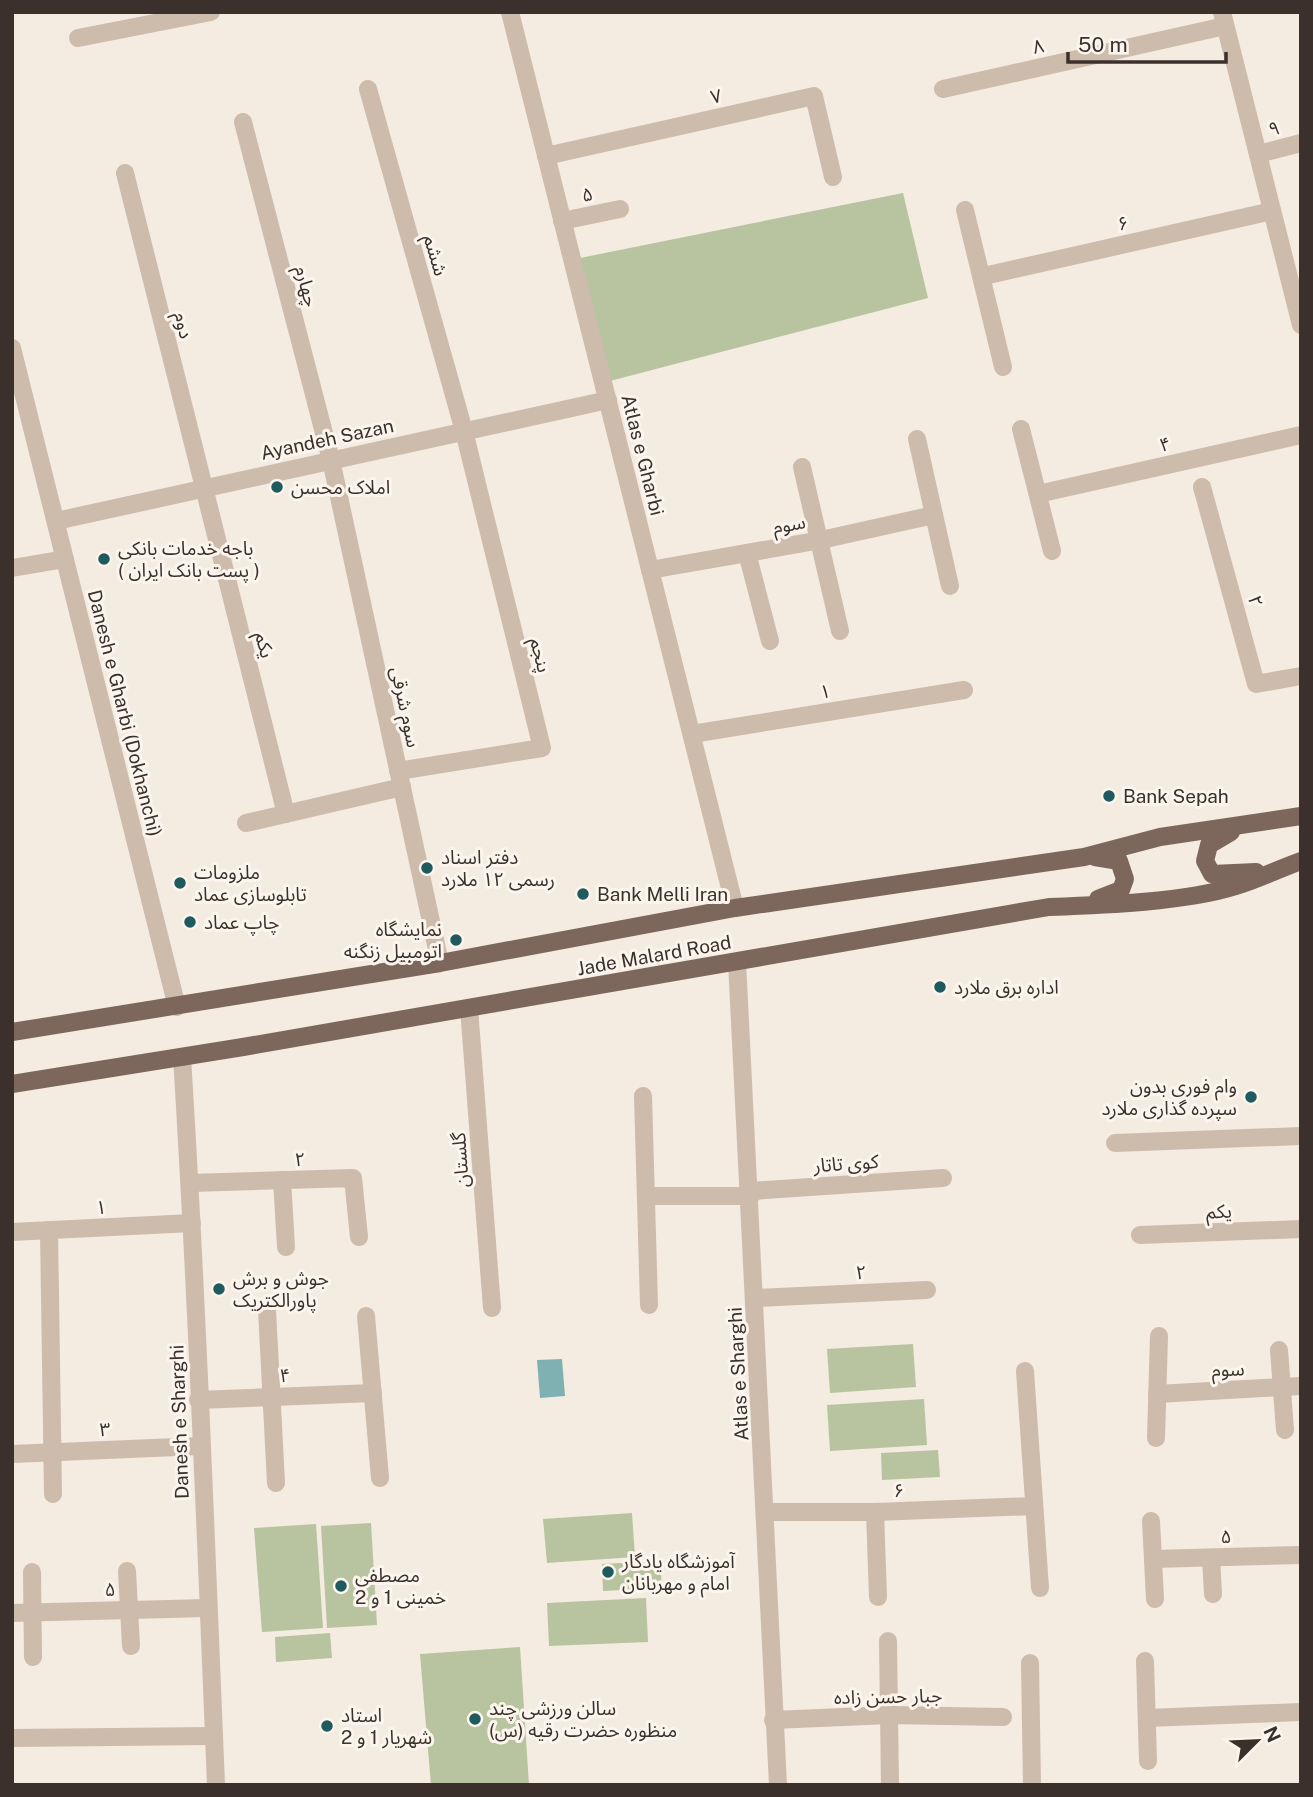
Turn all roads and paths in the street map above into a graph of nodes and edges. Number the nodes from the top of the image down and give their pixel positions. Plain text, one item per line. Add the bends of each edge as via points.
1 (211, 12) edge
2 (510, 12) edge
3 (1224, 19) edge
4 (78, 38) dead end
5 (368, 89) dead end
6 (943, 89) dead end
7 (243, 122) dead end
8 (1301, 143) edge
9 (1258, 154) junction
10 (546, 156) junction
11 (125, 173) dead end
12 (833, 177) dead end
13 (620, 209) dead end
14 (965, 210) dead end
15 (1272, 211) junction
16 (562, 221) junction
17 (984, 276) junction
18 (1295, 280) edge
19 (1301, 325) edge
20 (12, 348) edge
21 (1003, 367) dead end
22 (608, 400) junction
23 (1021, 429) dead end
24 (464, 431) junction
25 (1301, 435) edge
26 (917, 439) dead end
27 (331, 460) junction
28 (802, 467) dead end
29 (202, 487) junction
30 (1202, 487) dead end
31 (1038, 494) junction
32 (934, 515) junction
33 (56, 521) junction
34 (821, 540) junction
35 (1052, 551) dead end
36 (747, 553) junction
37 (65, 559) junction
38 (12, 568) edge
39 (650, 570) junction
40 (950, 586) dead end
41 (841, 631) dead end
42 (770, 641) dead end
43 (1301, 676) edge
44 (964, 690) dead end
45 (692, 734) junction
46 (400, 779) junction
47 (286, 814) junction
48 (1301, 816) edge
49 (246, 823) dead end
50 (1241, 827) junction
51 (1084, 857) junction
52 (1301, 861) edge
53 (1269, 872) junction
54 (1086, 905) junction
55 (735, 908) junction
56 (737, 961) junction
57 (440, 963) junction
58 (177, 1007) junction
59 (469, 1008) junction
60 (12, 1032) edge
61 (182, 1057) junction
62 (12, 1084) edge
63 (643, 1096) dead end
64 (1301, 1136) edge
65 (1115, 1143) dead end
66 (943, 1178) dead end
67 (282, 1180) junction
68 (190, 1183) junction
69 (751, 1194) junction
70 (646, 1196) junction
71 (192, 1223) junction
72 (1301, 1229) edge
73 (49, 1230) junction
74 (12, 1232) edge
75 (1140, 1235) dead end
76 (359, 1237) dead end
77 (286, 1247) dead end
78 (927, 1290) dead end
79 (755, 1298) junction
80 (649, 1306) dead end
81 (492, 1308) dead end
82 (267, 1310) dead end
83 (366, 1316) dead end
84 (1159, 1336) dead end
85 (1279, 1350) dead end
86 (1025, 1371) dead end
87 (1301, 1386) edge
88 (1282, 1387) junction
89 (373, 1393) junction
90 (1157, 1394) junction
91 (273, 1397) junction
92 (198, 1400) junction
93 (1285, 1430) dead end
94 (1156, 1438) dead end
95 (200, 1446) junction
96 (51, 1452) junction
97 (12, 1454) edge
98 (380, 1478) dead end
99 (276, 1483) dead end
100 (53, 1494) dead end
101 (1034, 1506) junction
102 (765, 1511) junction
103 (875, 1512) junction
104 (1151, 1521) dead end
105 (1301, 1555) edge
106 (1211, 1558) junction
107 (1153, 1559) junction
108 (127, 1571) dead end
109 (32, 1572) dead end
110 (1040, 1588) dead end
111 (1213, 1594) dead end
112 (878, 1597) dead end
113 (1155, 1599) dead end
114 (208, 1608) junction
115 (130, 1610) junction
116 (33, 1612) junction
117 (12, 1613) edge
118 (888, 1641) dead end
119 (131, 1646) dead end
120 (33, 1657) dead end
121 (1145, 1661) dead end
122 (1030, 1663) dead end
123 (1301, 1712) edge
124 (890, 1715) junction
125 (1003, 1717) dead end
126 (1147, 1718) junction
127 (773, 1720) junction
128 (214, 1736) junction
129 (12, 1738) edge
130 (1148, 1761) dead end
131 (216, 1785) edge
132 (778, 1785) edge
133 (890, 1785) edge
134 (1032, 1785) edge

1 - 4 street
2 - 10 street, Atlas e Gharbi
3 - 6 street, ۸
3 - 9 street
5 - 24 street, ششم
7 - 27 street, چهارم
8 - 9 street, ۹
9 - 15 street
10 - 12 street, ۷ via 814,96
10 - 16 street, Atlas e Gharbi
11 - 29 street, دوم
13 - 16 street, ۵
14 - 17 street
15 - 17 street, ۶
15 - 18 street
16 - 22 street, Atlas e Gharbi
17 - 21 street
18 - 19 street
20 - 33 street, Danesh e Gharbi (Dokhanchi)
22 - 24 street, Ayandeh Sazan
22 - 39 street, Atlas e Gharbi
23 - 31 street
24 - 27 street, Ayandeh Sazan
24 - 46 street, پنجم via 542,748
25 - 31 street, ۴
26 - 32 street
27 - 29 street, Ayandeh Sazan
27 - 46 street, سوم شرقی
28 - 34 street
29 - 33 street, Ayandeh Sazan
29 - 47 street, یکم
30 - 43 street, ۲ via 1256,684
31 - 35 street
32 - 34 street, سوم
32 - 40 street
33 - 37 street, Danesh e Gharbi (Dokhanchi)
34 - 36 street, سوم
34 - 41 street
36 - 39 street, سوم
36 - 42 street
37 - 38 street
37 - 58 street, Danesh e Gharbi (Dokhanchi)
39 - 45 street, Atlas e Gharbi
44 - 45 street, ۱
45 - 55 street, Atlas e Gharbi
46 - 47 street
46 - 57 street, سوم شرقی
47 - 49 street
48 - 50 main road, Jade Malard Road
50 - 51 main road, Jade Malard Road via 1160,837
50 - 53 main road via 1209,845 1205,861 1212,874
51 - 54 main road via 1119,861 1125,879 1121,890
51 - 55 main road, Jade Malard Road
52 - 53 main road, Jade Malard Road
53 - 54 main road, Jade Malard Road via 1235,887
54 - 56 main road, Jade Malard Road via 1049,907
55 - 57 main road, Jade Malard Road
56 - 59 main road, Jade Malard Road
56 - 69 street, Atlas e Sharghi
57 - 58 main road, Jade Malard Road
58 - 60 main road, Jade Malard Road
59 - 61 main road, Jade Malard Road
59 - 81 street, گلستان
61 - 62 main road, Jade Malard Road
61 - 68 street, Danesh e Sharghi
63 - 70 street
64 - 65 street
66 - 69 street, کوی تاتار
67 - 68 street, ۲
67 - 76 street, ۲ via 353,1178
67 - 77 street
68 - 71 street, Danesh e Sharghi
69 - 70 street, کوی تاتار
69 - 79 street, Atlas e Sharghi
70 - 80 street
71 - 73 street, ۱
71 - 92 street, Danesh e Sharghi
72 - 75 street, یکم
73 - 74 street, ۱
73 - 96 street
78 - 79 street, ۲
79 - 102 street, Atlas e Sharghi
82 - 91 street
83 - 89 street
84 - 90 street
85 - 88 street
86 - 101 street
87 - 88 street, سوم
88 - 90 street, سوم
88 - 93 street
89 - 91 street, ۴
89 - 98 street
90 - 94 street
91 - 92 street, ۴
91 - 99 street
92 - 95 street, Danesh e Sharghi
95 - 96 street, ۳
95 - 114 street, Danesh e Sharghi
96 - 97 street, ۳
96 - 100 street
101 - 103 street, ۶
101 - 110 street
102 - 103 street, ۶
102 - 127 street, Atlas e Sharghi
103 - 112 street
104 - 107 street
105 - 106 street, ۵
106 - 107 street, ۵
106 - 111 street
107 - 113 street
108 - 115 street
109 - 116 street
114 - 115 street, ۵
114 - 128 street, Danesh e Sharghi
115 - 116 street, ۵
115 - 119 street
116 - 117 street, ۵
116 - 120 street
118 - 124 street
121 - 126 street
122 - 134 street
123 - 126 street
124 - 125 street, جبار حسن زاده
124 - 127 street, جبار حسن زاده
124 - 133 street
126 - 130 street
127 - 132 street, Atlas e Sharghi
128 - 129 street
128 - 131 street, Danesh e Sharghi

